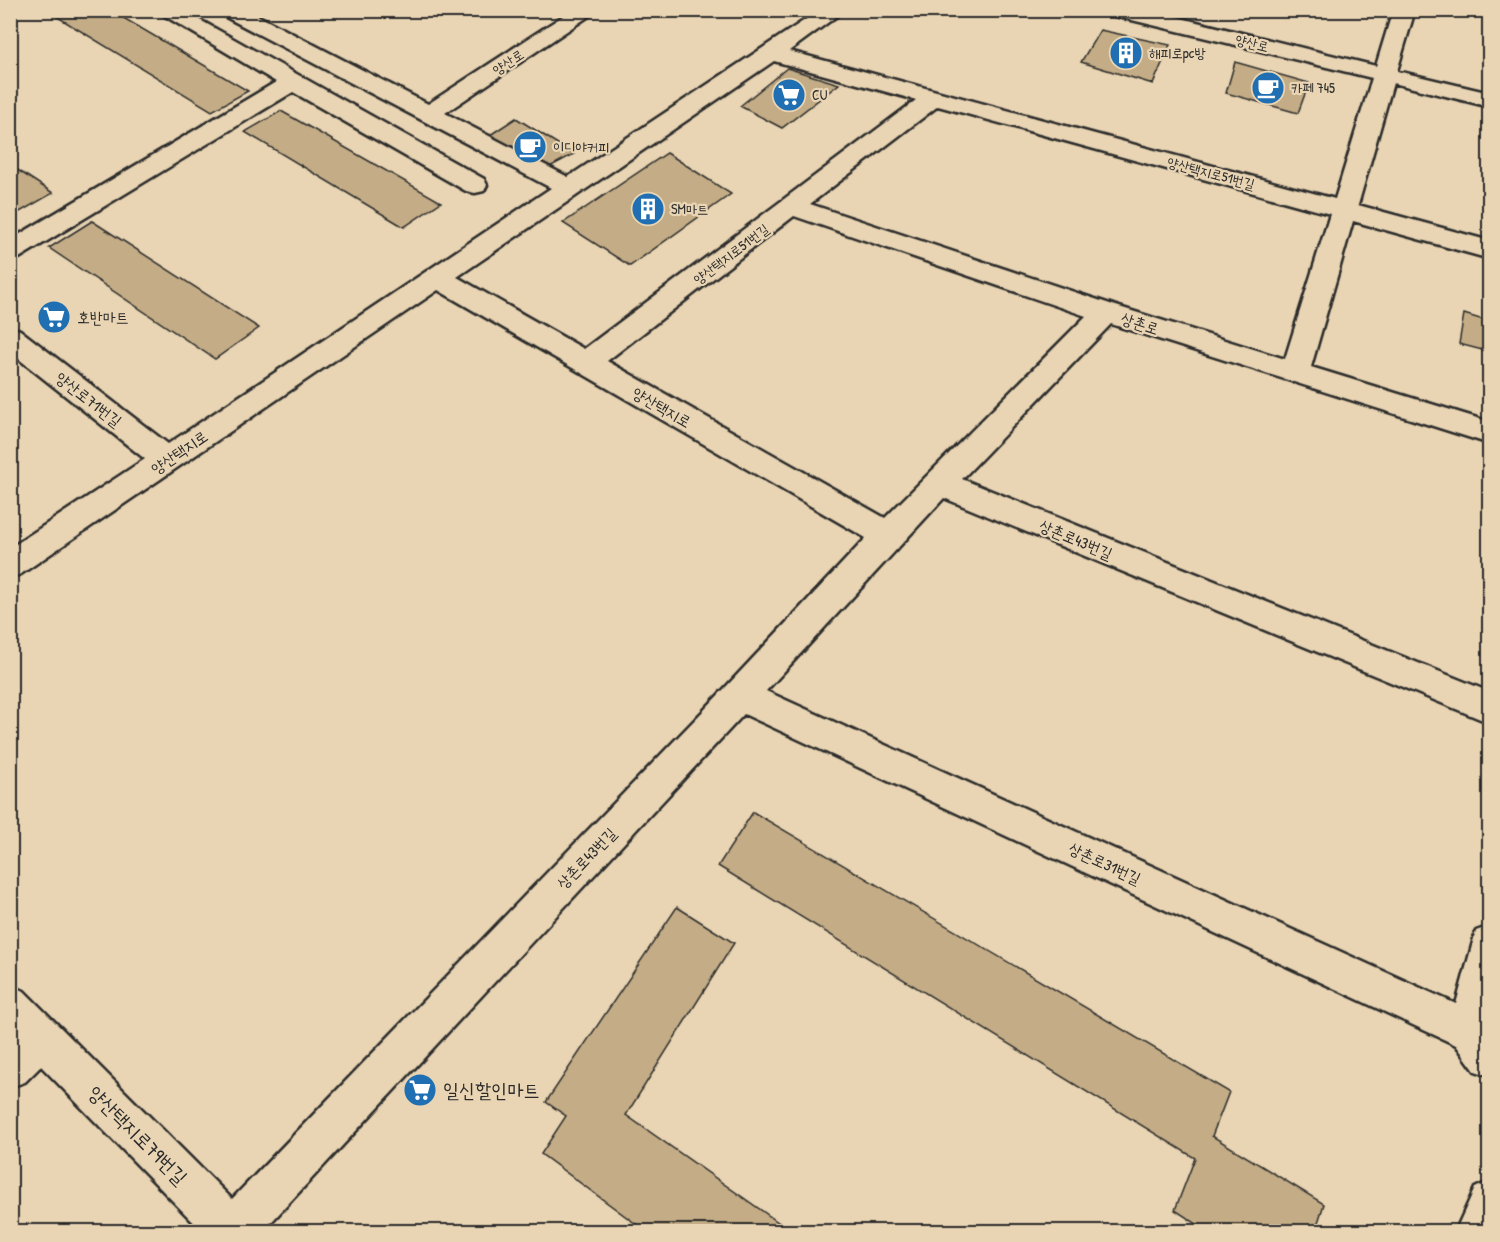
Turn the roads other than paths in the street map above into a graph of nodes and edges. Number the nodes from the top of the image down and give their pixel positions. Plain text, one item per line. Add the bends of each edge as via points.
1 (165, 10) edge
2 (230, 10) edge
3 (588, 10) edge
4 (835, 10) edge
5 (1119, 10) edge
6 (1404, 10) edge
7 (771, 53) junction
8 (1384, 75) junction
9 (292, 84) junction
10 (932, 99) junction
11 (1490, 100) edge
12 (428, 114) junction
13 (475, 185) dead end
14 (568, 187) junction
15 (793, 207) junction
16 (1344, 209) junction
17 (1490, 250) edge
18 (10, 252) edge
19 (438, 278) junction
20 (1106, 313) junction
21 (12, 341) edge
22 (585, 363) junction
23 (1295, 373) junction
24 (1490, 433) edge
25 (167, 460) junction
26 (940, 483) junction
27 (888, 535) junction
28 (10, 565) edge
29 (740, 696) junction
30 (1490, 708) edge
31 (1490, 945) edge
32 (10, 1005) edge
33 (42, 1038) junction
34 (1480, 1044) edge
35 (10, 1067) edge
36 (1490, 1203) edge
37 (233, 1231) edge
38 (1477, 1232) edge

1 - 9 street
2 - 12 street
3 - 12 street, 양산로 via 556,20
4 - 7 street, 양산택지로
5 - 8 street, 양산로
6 - 8 street
7 - 10 street, 양산택지로51번길
7 - 14 street, 양산택지로
8 - 11 street, 양산로
8 - 16 street
9 - 13 street
9 - 18 street
10 - 15 street, 양산택지로51번길
10 - 16 street, 양산택지로51번길
12 - 14 street
14 - 19 street, 양산택지로
15 - 20 street, 상촌로
15 - 22 street, 양산택지로51번길
16 - 17 street, 양산택지로51번길
16 - 23 street
19 - 22 street, 양산택지로
19 - 25 street, 양산택지로
20 - 23 street, 상촌로
20 - 26 street, 상촌로43번길
21 - 25 street, 양산로71번길
22 - 27 street, 양산택지로
23 - 24 street, 상촌로
25 - 28 street, 양산택지로
26 - 27 street, 상촌로43번길
26 - 30 street, 상촌로43번길
27 - 29 street, 상촌로43번길
29 - 34 street, 상촌로31번길
29 - 37 street, 상촌로43번길
31 - 34 street, 상촌로31번길
32 - 33 street, 양산택지로79번길
33 - 35 street
33 - 37 street, 양산택지로79번길
36 - 38 street

